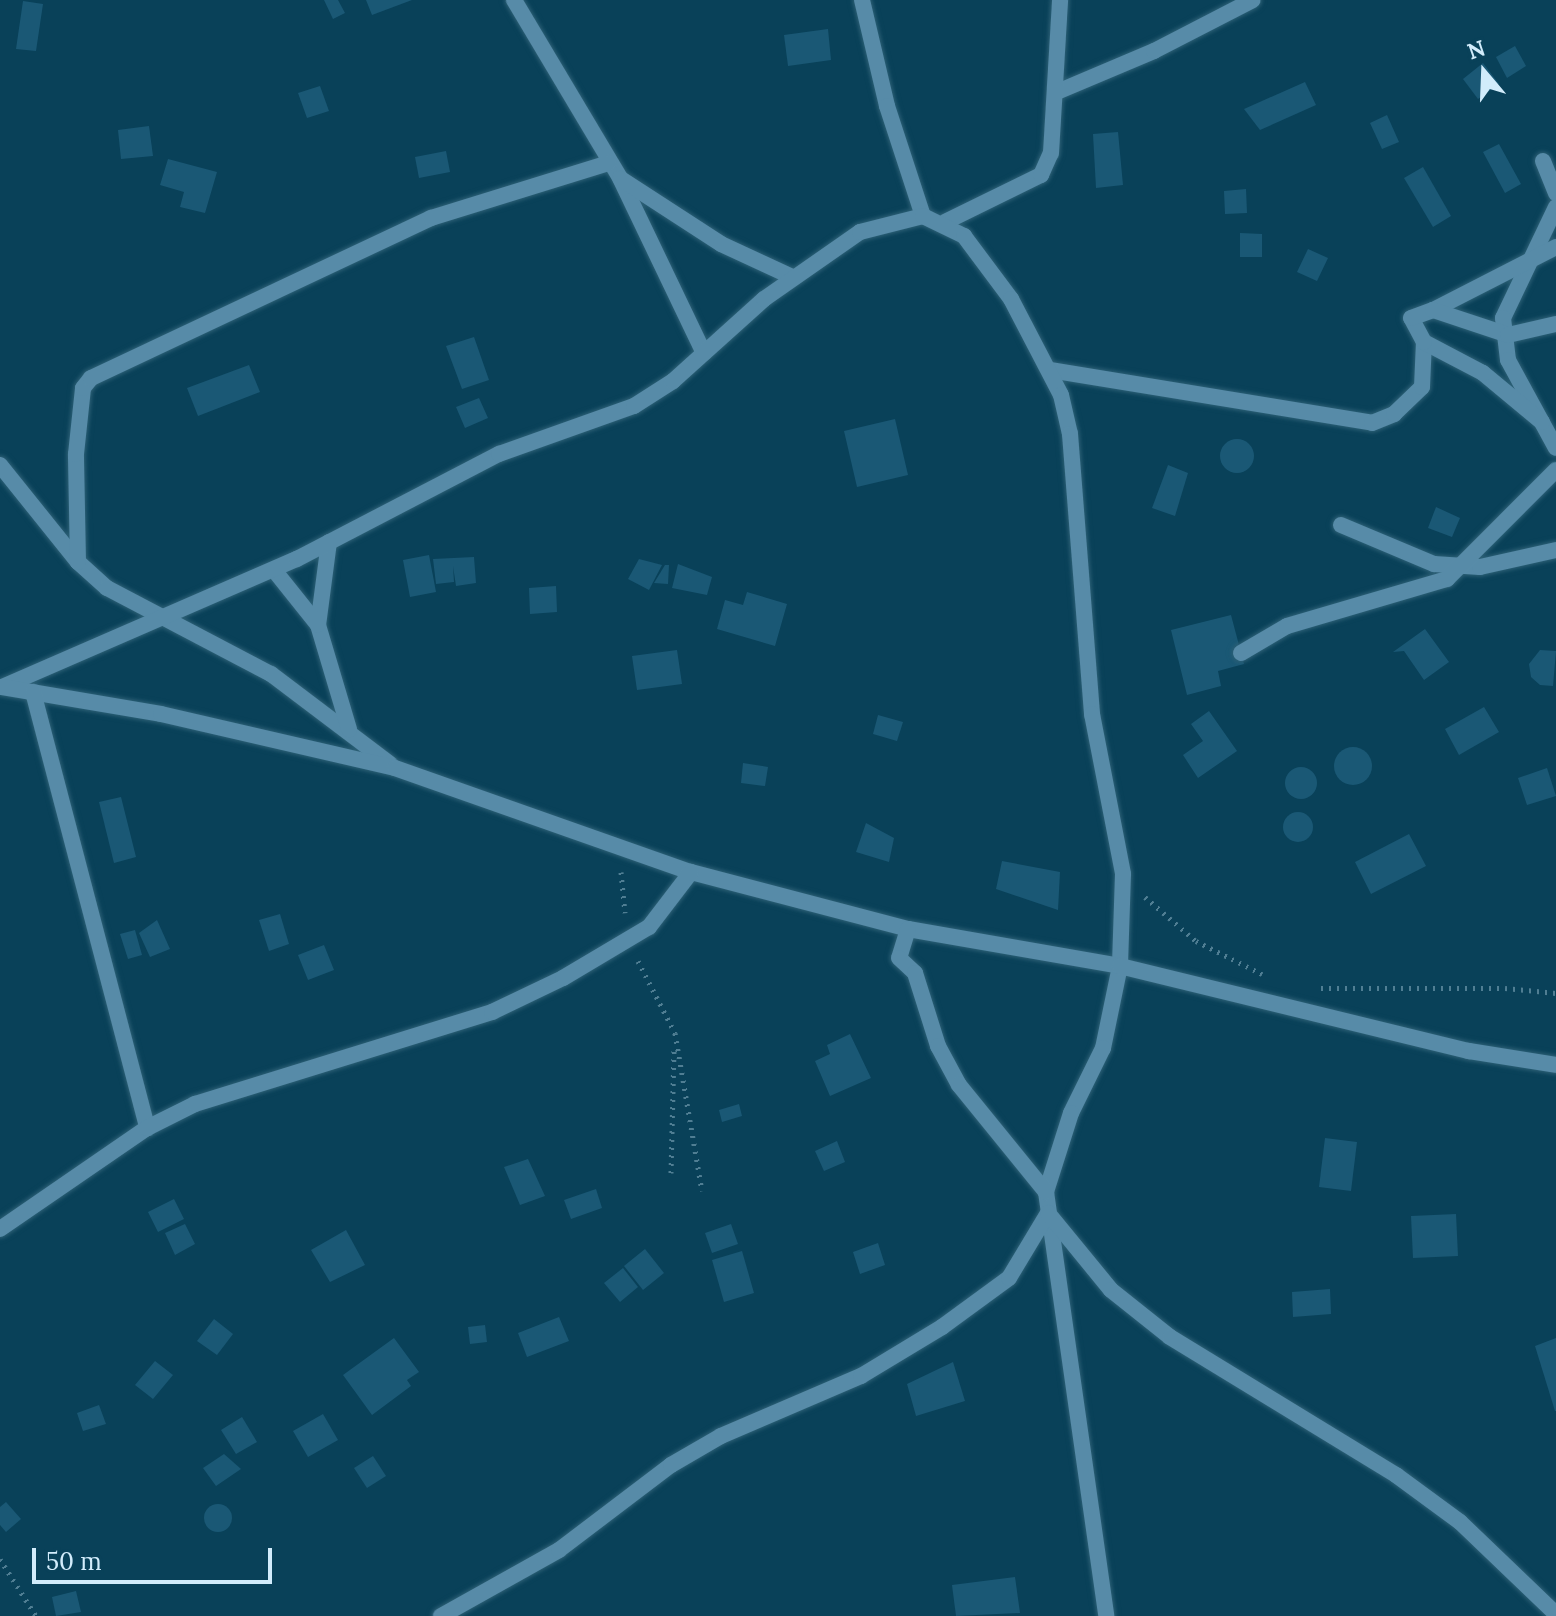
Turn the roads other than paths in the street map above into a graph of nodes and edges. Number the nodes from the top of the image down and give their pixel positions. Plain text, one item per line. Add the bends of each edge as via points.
1 (514, 0) edge
2 (862, 0) edge
3 (1060, 0) edge
4 (1253, 0) edge
5 (1057, 92) junction
6 (1543, 161) dead end
7 (609, 163) junction
8 (620, 178) junction
9 (1556, 194) edge
10 (1556, 207) edge
11 (923, 216) junction
12 (945, 222) junction
13 (1556, 247) edge
14 (1535, 258) junction
15 (792, 277) junction
16 (1433, 310) junction
17 (1556, 324) edge
18 (1508, 335) junction
19 (1424, 342) junction
20 (704, 353) junction
21 (1050, 370) junction
22 (1542, 422) junction
23 (1556, 448) edge
24 (0, 465) edge
25 (1556, 470) edge
26 (1341, 525) dead end
27 (329, 542) junction
28 (1556, 550) edge
29 (78, 562) junction
30 (1455, 566) junction
31 (274, 570) junction
32 (164, 620) junction
33 (318, 625) junction
34 (1241, 653) dead end
35 (1, 687) edge
36 (33, 692) junction
37 (349, 729) junction
38 (395, 768) junction
39 (691, 872) junction
40 (908, 929) junction
41 (1120, 966) junction
42 (1556, 1065) edge
43 (147, 1128) junction
44 (1046, 1192) junction
45 (1048, 1213) junction
46 (0, 1229) edge
47 (1556, 1614) edge
48 (441, 1616) edge
49 (1106, 1616) edge

1 - 7 street
2 - 11 street via 887,106
3 - 5 street
4 - 5 street via 1154,51
5 - 12 street via 1051,153 1041,175
6 - 9 street
7 - 8 street
7 - 29 street via 431,218 91,378 83,388 76,454
8 - 15 street via 721,244
8 - 20 street
10 - 14 street
11 - 12 street
11 - 15 street via 860,232
12 - 21 street via 964,236 1011,299
13 - 14 street
14 - 16 street
14 - 18 street via 1503,318
15 - 20 street
16 - 18 street
16 - 19 street via 1411,318
17 - 18 street
18 - 22 street via 1508,360
19 - 21 street via 1422,387 1394,414 1372,423
19 - 22 street via 1483,373
20 - 27 street via 634,406 499,454
21 - 41 street via 1070,434 1091,699 1123,874
22 - 23 street
24 - 29 street
25 - 30 street
26 - 30 street via 1399,554
27 - 31 street
27 - 33 street
28 - 30 street via 1480,567
29 - 32 street via 107,588
30 - 34 street via 1447,579 1287,626
31 - 32 street
31 - 33 street
32 - 35 street
32 - 37 street via 271,674
33 - 37 street
35 - 36 street
36 - 38 street via 161,714
36 - 43 street
37 - 38 street
38 - 39 street
39 - 40 street
39 - 43 street via 649,927 492,1012 234,1091
40 - 41 street
40 - 44 street via 899,958 915,973 938,1046 959,1085
41 - 42 street via 1469,1051
41 - 44 street via 1103,1048 1071,1113
43 - 46 street
44 - 45 street
45 - 47 street via 1111,1290 1170,1337 1396,1475 1460,1522
45 - 48 street via 1009,1278 942,1327 861,1376 709,1444 559,1550
45 - 49 street

